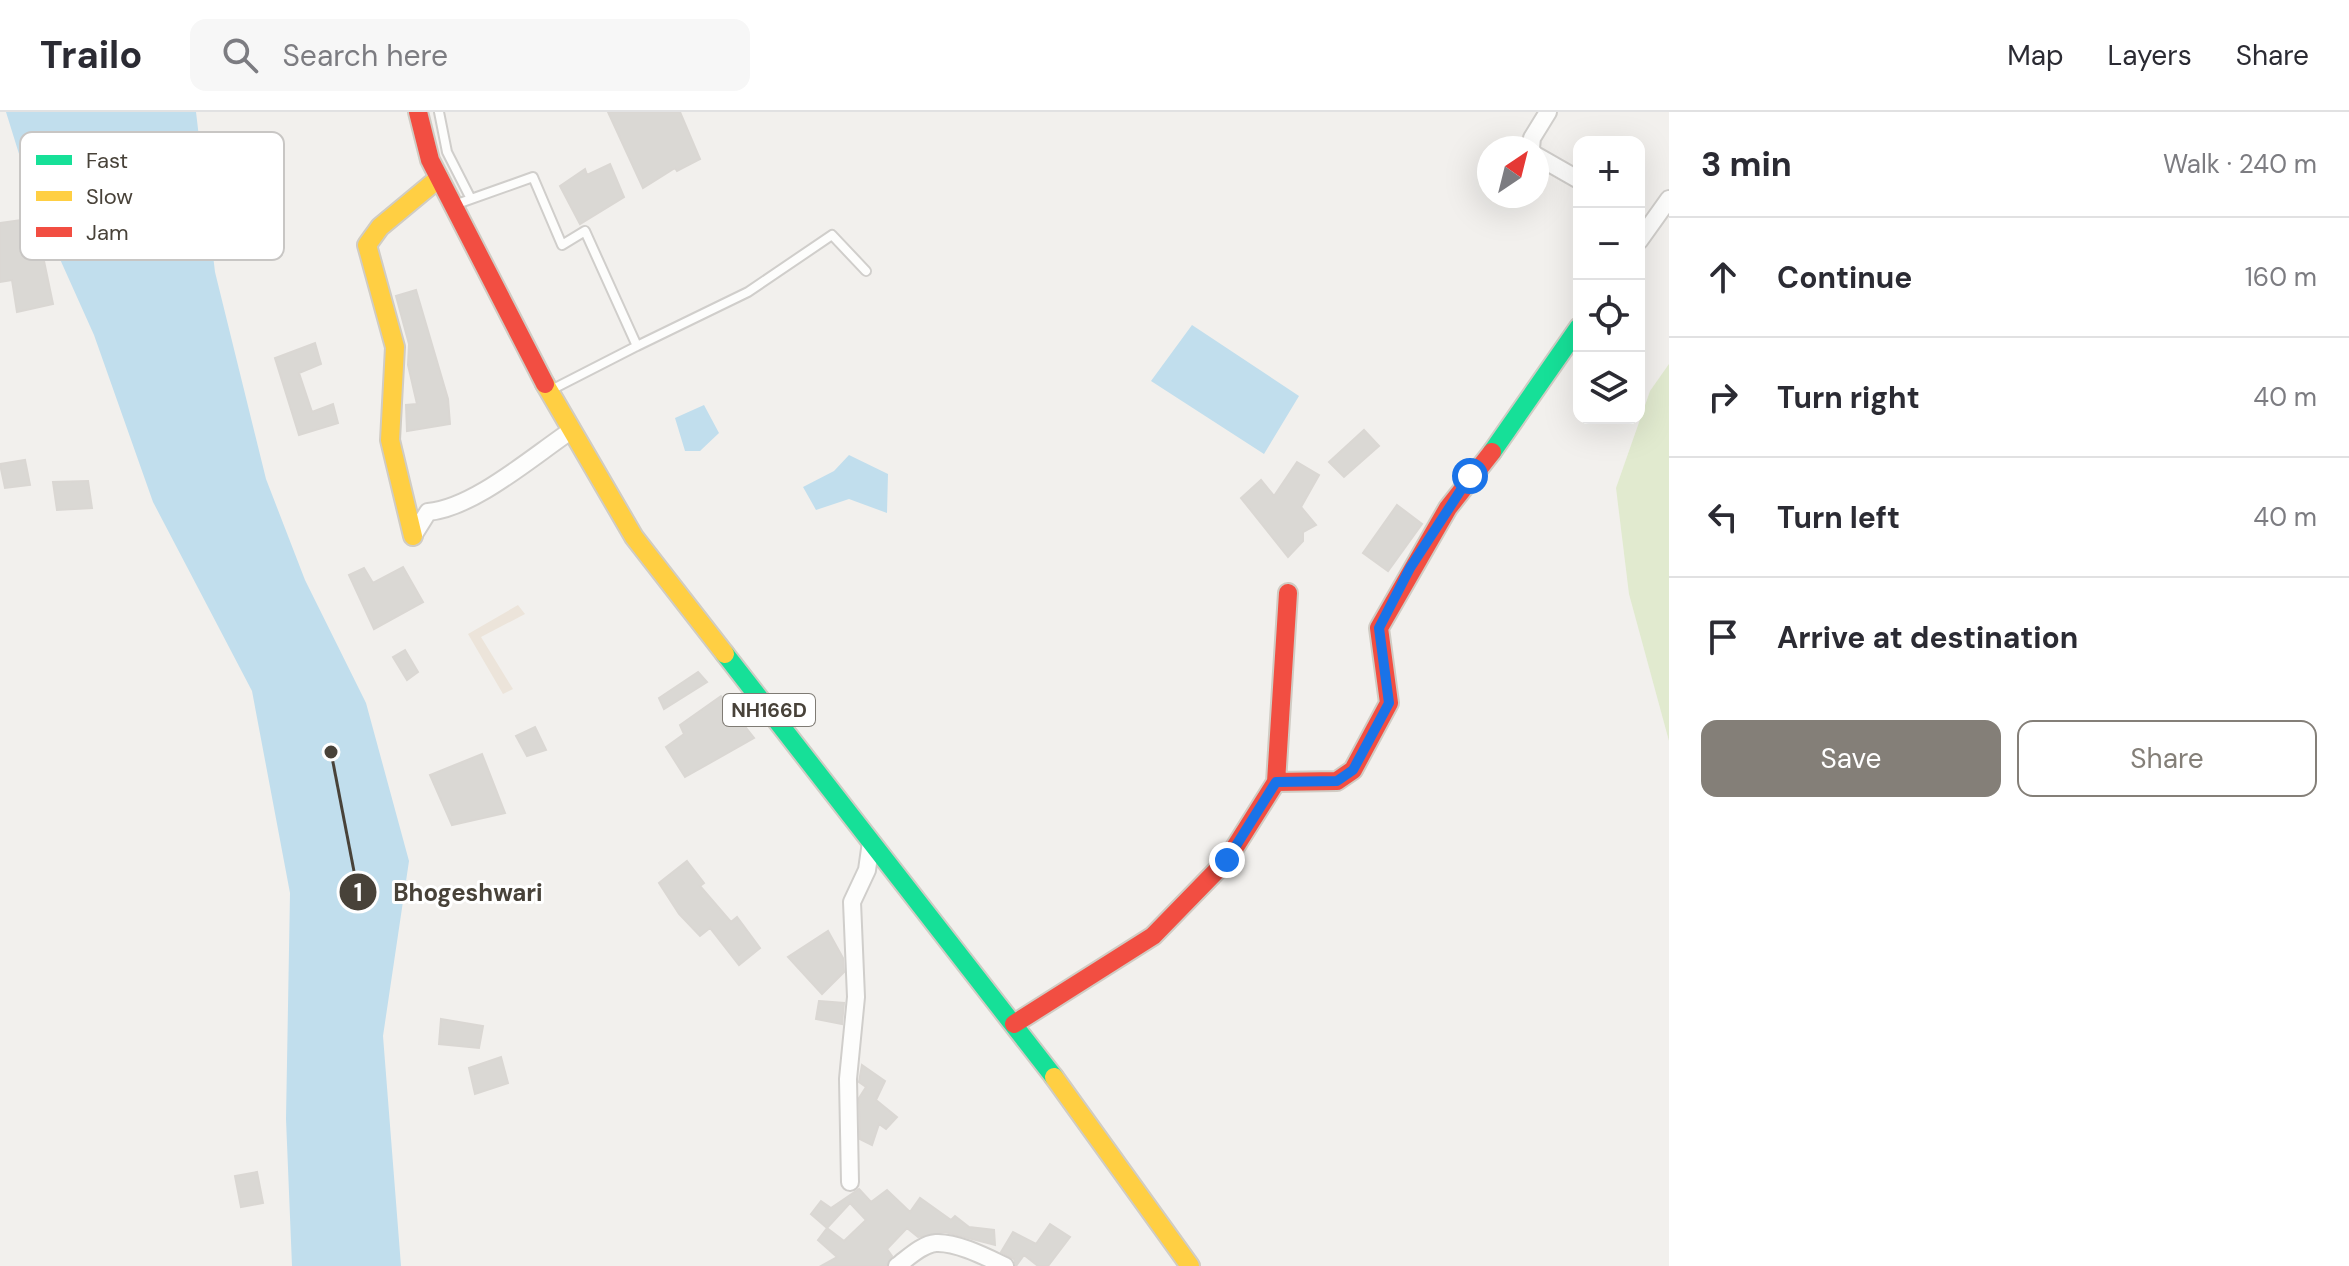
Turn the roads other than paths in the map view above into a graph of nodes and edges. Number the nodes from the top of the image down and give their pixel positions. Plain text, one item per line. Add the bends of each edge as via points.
1 (418, 112) edge
2 (439, 112) edge
3 (1548, 112) edge
4 (1533, 136) edge
5 (1549, 163) edge
6 (1573, 177) edge
7 (439, 178) junction
8 (1669, 199) edge
9 (462, 203) junction
10 (1645, 231) edge
11 (866, 271) dead end
12 (1573, 336) edge
13 (637, 346) junction
14 (549, 391) junction
15 (572, 430) junction
16 (413, 536) joint
17 (1288, 593) dead end
18 (1276, 782) junction
19 (871, 841) junction
20 (1014, 1024) junction
21 (850, 1182) dead end
22 (897, 1266) edge
23 (1005, 1266) edge
24 (1190, 1266) edge

1 - 7 main road, NH166D
2 - 9 lane
3 - 4 street
5 - 6 street
7 - 9 main road, NH166D
7 - 16 main road via 380,227 367,245 395,347 390,440
8 - 10 street
9 - 13 lane via 533,177 562,245 585,231
9 - 14 main road, NH166D
11 - 13 lane via 832,235 748,292
12 - 18 main road via 1448,508 1395,596 1379,628 1389,703 1353,770 1337,781
13 - 14 lane
14 - 15 main road, NH166D
15 - 16 street via 470,497 428,512
15 - 19 main road, NH166D via 634,537
17 - 18 main road
18 - 20 main road via 1227,860 1153,936
19 - 20 main road, NH166D
19 - 21 street via 867,870 852,902 856,997 848,1065
20 - 24 main road, NH166D
22 - 23 street via 937,1243

